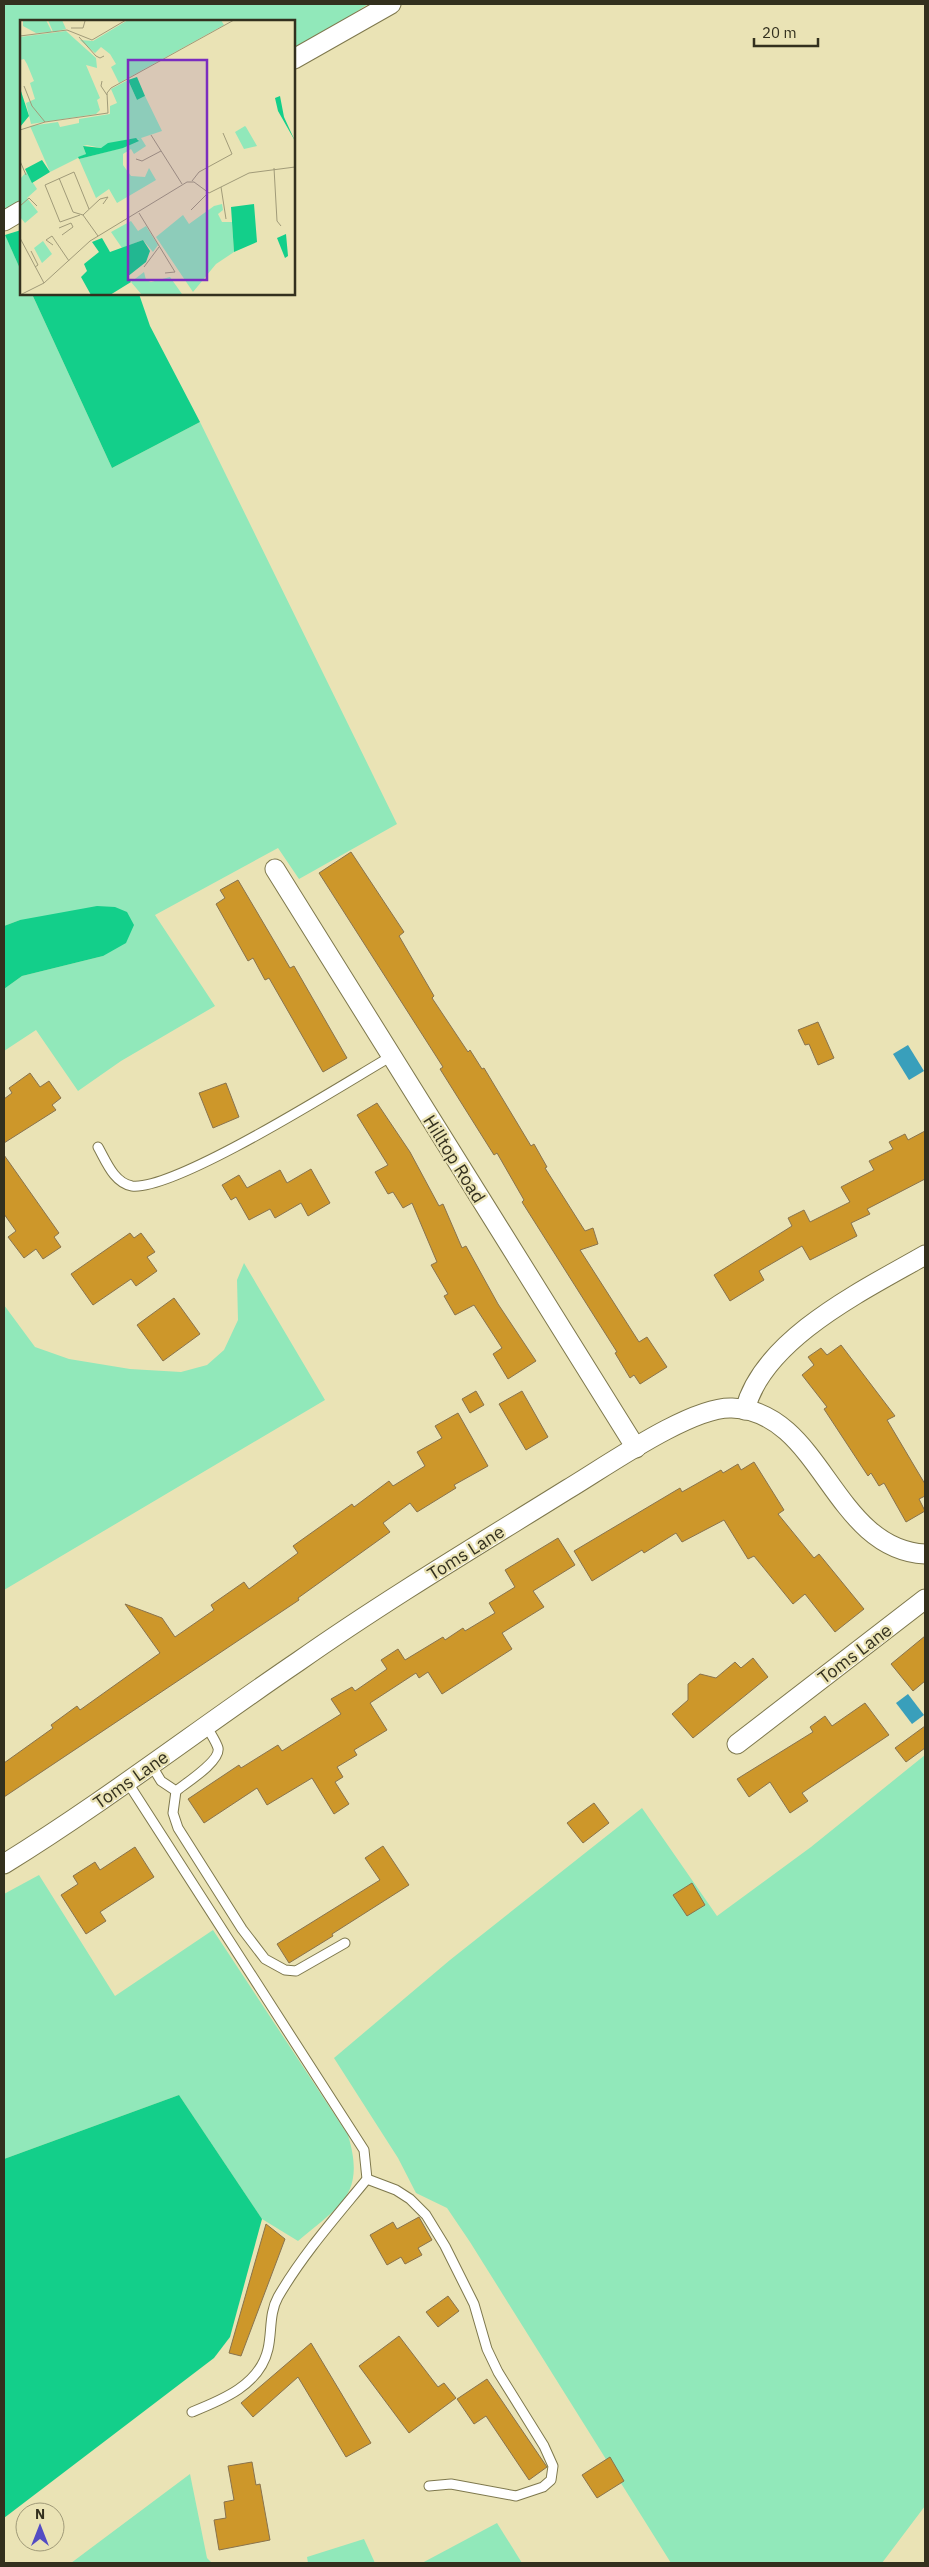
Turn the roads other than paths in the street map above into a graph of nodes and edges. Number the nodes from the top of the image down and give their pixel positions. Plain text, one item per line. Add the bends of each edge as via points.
1 (390, 4) edge
2 (295, 58) edge
3 (20, 212) edge
4 (4, 221) edge
5 (274, 869) dead end
6 (390, 1057) junction
7 (98, 1147) dead end
8 (925, 1255) edge
9 (745, 1410) junction
10 (636, 1448) junction
11 (925, 1554) edge
12 (925, 1599) edge
13 (206, 1727) junction
14 (737, 1744) dead end
15 (152, 1766) junction
16 (128, 1783) junction
17 (176, 1791) junction
18 (4, 1864) edge
19 (345, 1943) dead end
20 (367, 2179) junction
21 (192, 2412) dead end
22 (429, 2486) dead end

1 - 2 street
3 - 4 street
5 - 6 street, Hilltop Road
6 - 7 lane via 224,1153 163,1179 132,1186 119,1180
6 - 10 street, Hilltop Road
8 - 9 street via 828,1310 760,1376 749,1394
9 - 10 street, Toms Lane via 717,1409 703,1413
9 - 11 street, Toms Lane via 768,1417 792,1436 869,1530 897,1547
10 - 13 street, Toms Lane via 308,1654
12 - 14 street, Toms Lane
13 - 15 street, Toms Lane
13 - 17 lane via 218,1748 217,1755
15 - 16 street, Toms Lane
15 - 17 lane via 161,1781
16 - 18 street, Toms Lane
16 - 20 lane via 351,2126 364,2150
17 - 19 lane via 173,1813 178,1828 242,1929 265,1959 285,1970 296,1971
20 - 21 lane via 302,2259 277,2300 268,2349 260,2366 234,2393
20 - 22 lane via 410,2199 426,2215 474,2304 498,2372 553,2466 550,2480 542,2487 516,2496 451,2484

